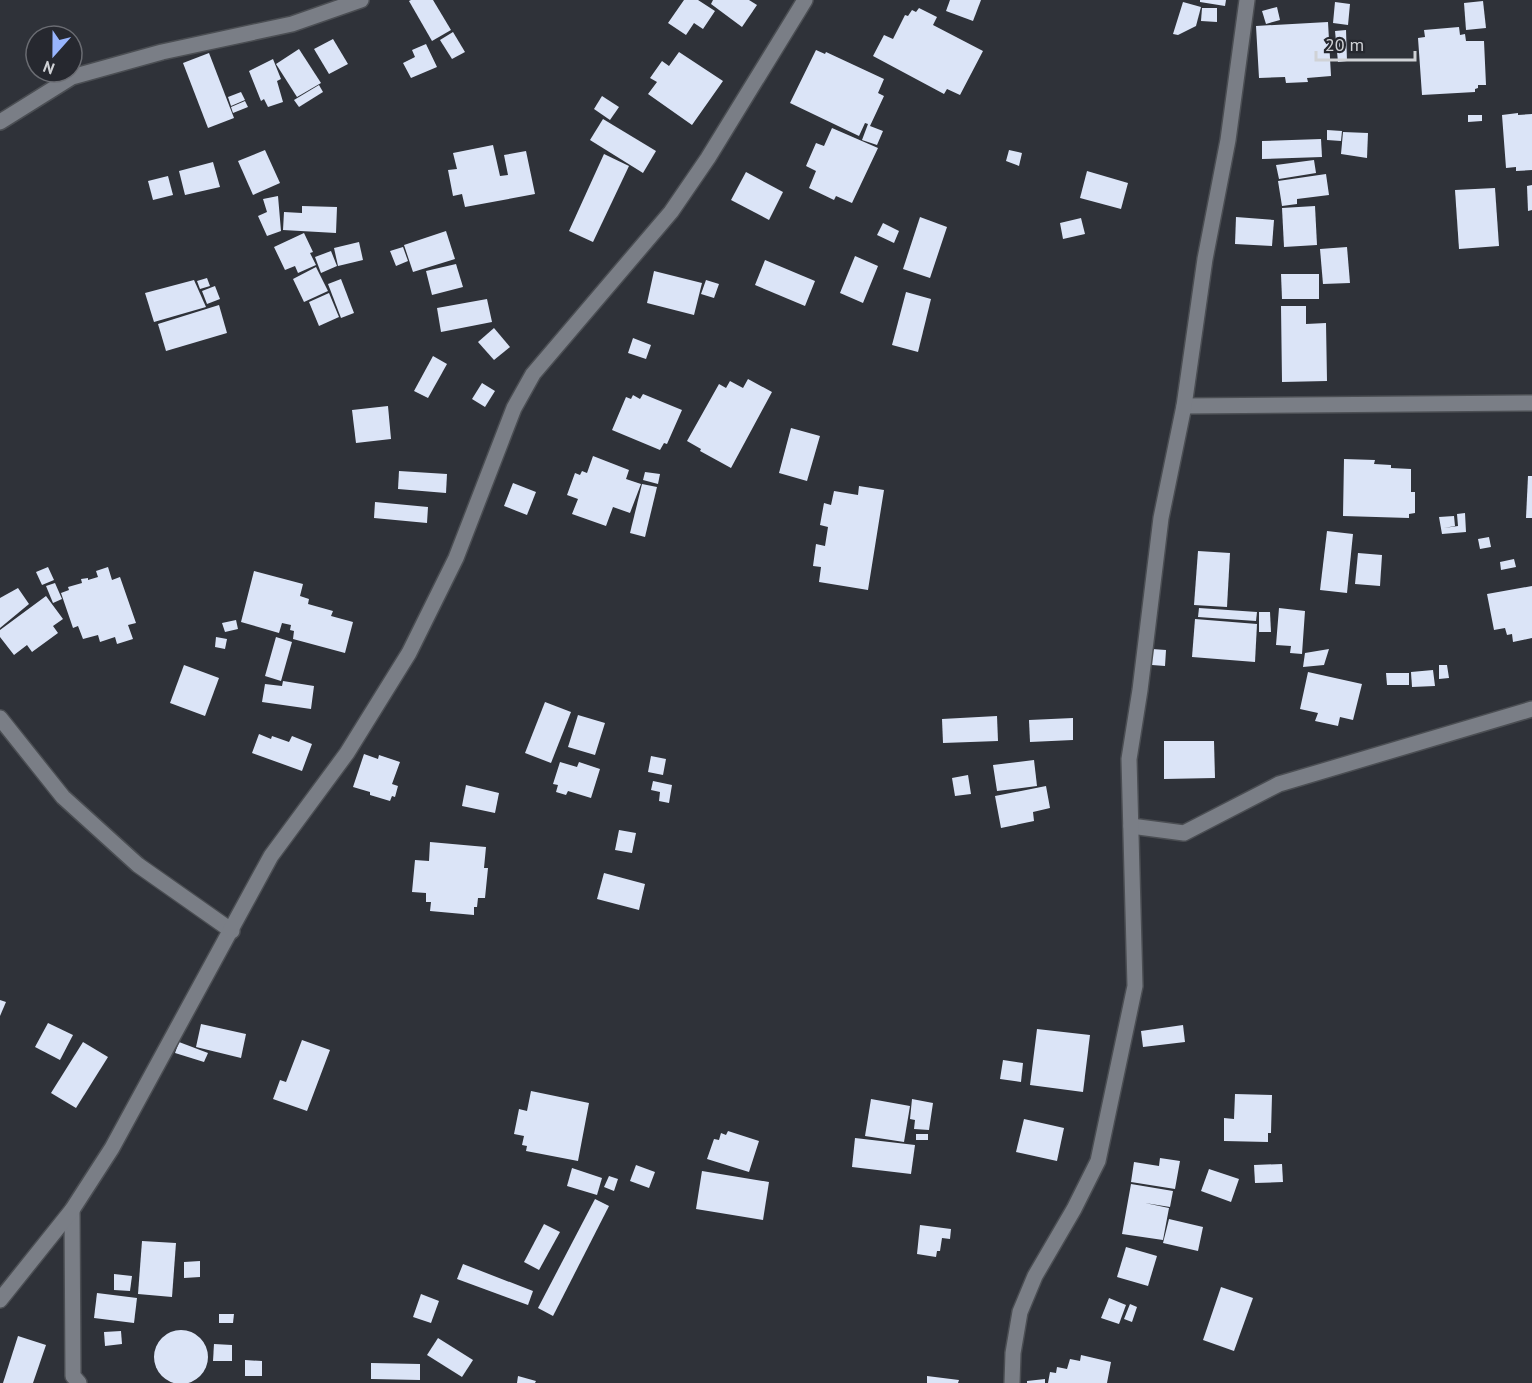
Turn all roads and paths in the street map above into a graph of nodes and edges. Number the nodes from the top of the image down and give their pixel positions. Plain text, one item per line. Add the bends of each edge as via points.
1 (361, 0) edge
2 (1247, 0) edge
3 (801, 2) edge
4 (0, 122) edge
5 (1532, 403) edge
6 (1184, 405) junction
7 (1532, 709) edge
8 (0, 718) edge
9 (1131, 825) junction
10 (232, 931) junction
11 (72, 1210) junction
12 (0, 1300) edge
13 (79, 1383) edge
14 (1012, 1383) edge

1 - 4 street via 292,24 72,76
2 - 6 street
3 - 10 street via 708,158 671,212 533,374 514,408 456,558 409,653 348,753 271,856
5 - 6 street
6 - 9 street via 1161,518 1129,759
7 - 9 street via 1279,784 1184,834
8 - 10 street via 63,797 138,865
9 - 14 street via 1135,986 1109,1113 1098,1161 1035,1276 1020,1312
10 - 11 street via 112,1148
11 - 12 street
11 - 13 street via 73,1376

